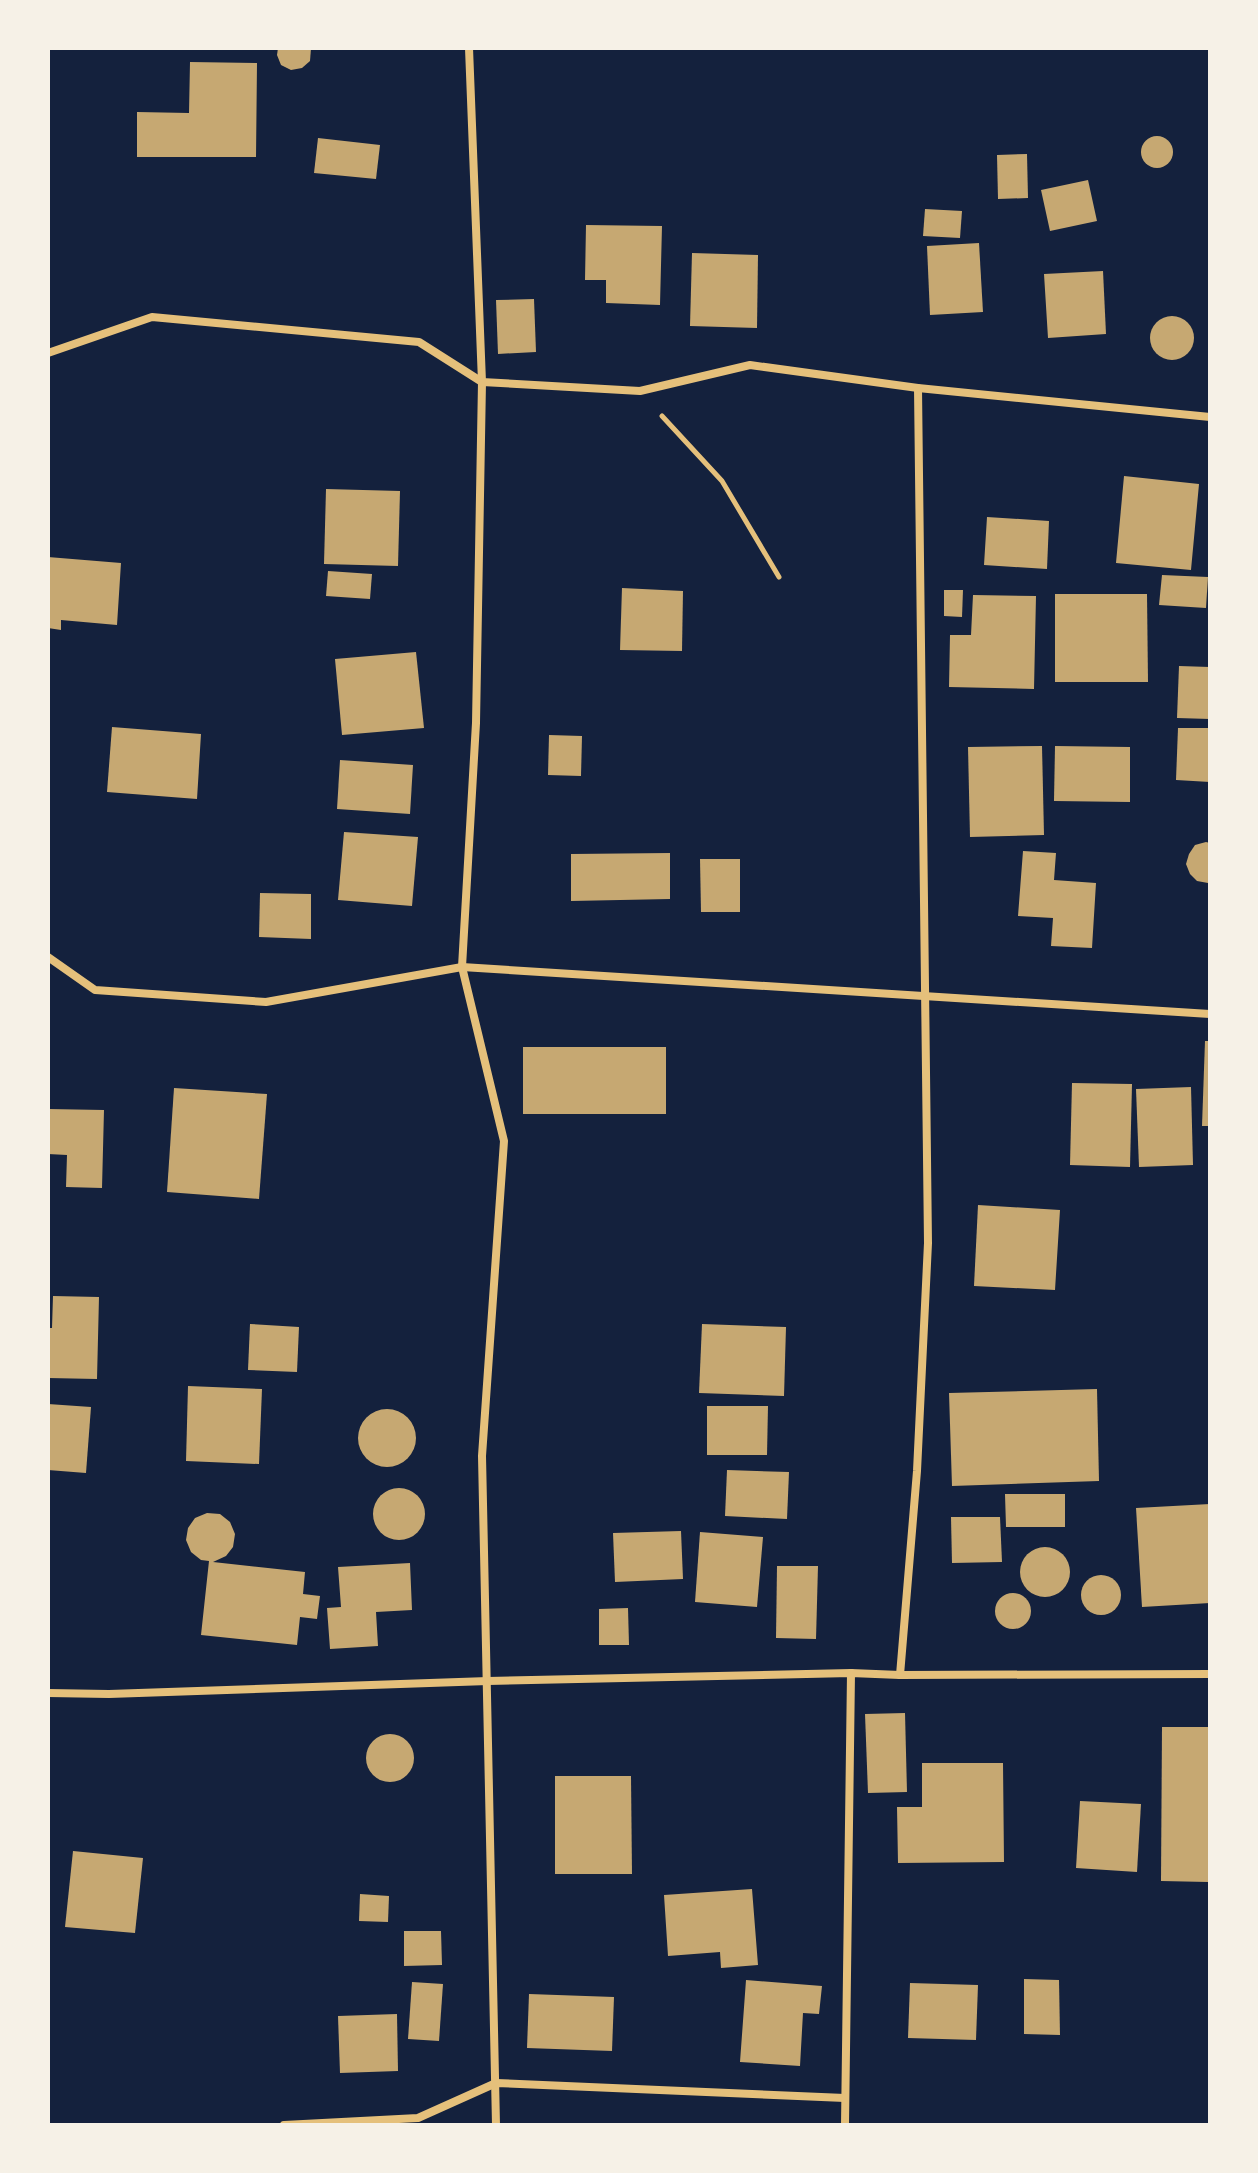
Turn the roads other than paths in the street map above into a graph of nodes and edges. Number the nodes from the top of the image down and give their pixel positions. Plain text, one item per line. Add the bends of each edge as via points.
1 (469, 48) edge
2 (48, 353) edge
3 (482, 382) junction
4 (918, 388) junction
5 (1210, 417) edge
6 (48, 957) edge
7 (462, 967) junction
8 (925, 997) junction
9 (1210, 1014) edge
10 (851, 1673) junction
11 (1210, 1674) edge
12 (900, 1675) junction
13 (488, 1681) junction
14 (48, 1693) edge
15 (496, 2083) junction
16 (845, 2098) junction
17 (284, 2125) edge
18 (496, 2125) edge
19 (845, 2125) edge

1 - 3 street
2 - 3 street via 152,317 419,342
3 - 4 street via 640,391 750,365
3 - 7 street via 476,723
4 - 5 street
4 - 8 street
6 - 7 street via 95,990 266,1002
7 - 8 street
7 - 13 street via 504,1141 482,1456
8 - 9 street
8 - 12 street via 928,1243
10 - 12 street
10 - 13 street
10 - 16 street
11 - 12 street
13 - 14 street
13 - 15 street
15 - 16 street
15 - 17 street via 418,2118
15 - 18 street
16 - 19 street

